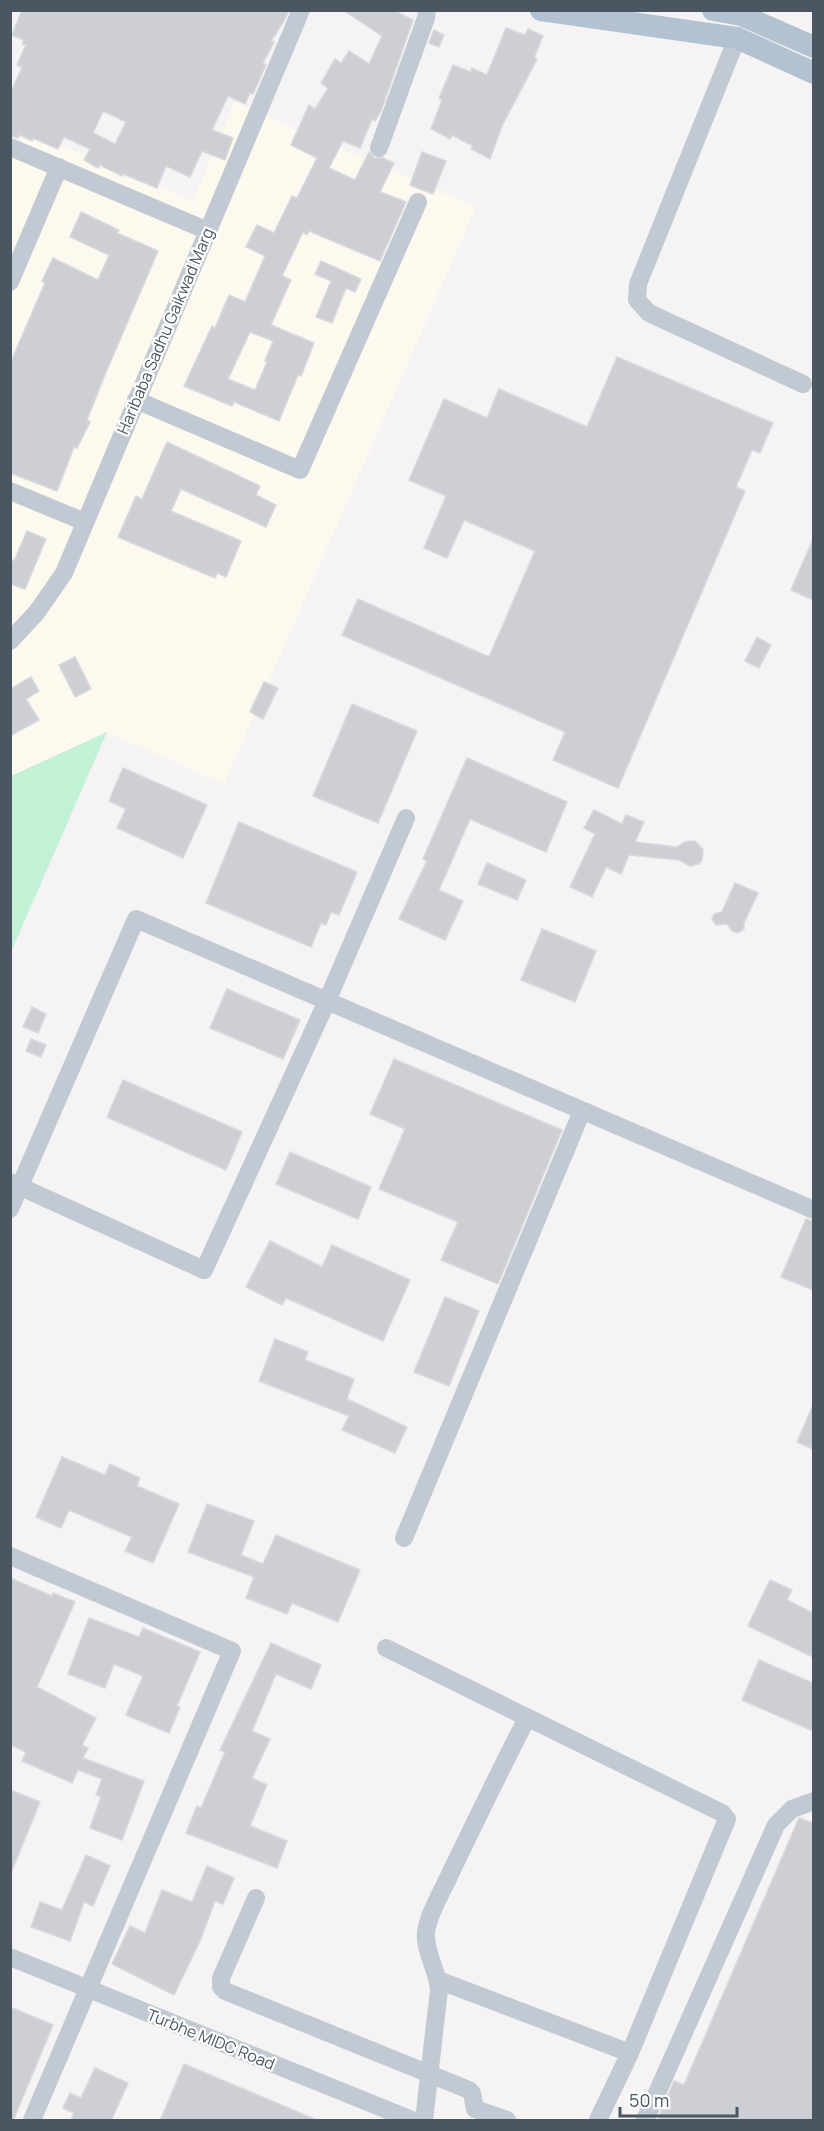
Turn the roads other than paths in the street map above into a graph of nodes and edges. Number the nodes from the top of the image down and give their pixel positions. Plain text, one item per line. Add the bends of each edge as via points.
1 (301, 10) edge
2 (427, 10) edge
3 (712, 10) edge
4 (552, 11) edge
5 (743, 13) edge
6 (737, 38) junction
7 (813, 47) edge
8 (813, 73) edge
9 (10, 147) edge
10 (379, 148) dead end
11 (59, 167) junction
12 (418, 202) dead end
13 (208, 231) junction
14 (10, 282) edge
15 (802, 384) dead end
16 (136, 400) junction
17 (10, 491) edge
18 (85, 522) junction
19 (10, 641) edge
20 (406, 818) dead end
21 (327, 1001) junction
22 (582, 1111) junction
23 (15, 1184) edge
24 (10, 1209) edge
25 (813, 1210) edge
26 (404, 1538) dead end
27 (10, 1557) edge
28 (386, 1648) dead end
29 (527, 1718) junction
30 (813, 1801) edge
31 (256, 1898) dead end
32 (10, 1957) edge
33 (438, 1980) junction
34 (88, 1989) junction
35 (630, 2053) junction
36 (430, 2075) junction
37 (370, 2113) edge
38 (32, 2121) edge
39 (412, 2121) edge
40 (424, 2121) edge
41 (507, 2121) edge
42 (598, 2121) edge
43 (645, 2121) edge

1 - 13 street, Haribaba Sadhu Gaikwad Marg
2 - 10 street
3 - 5 main road
4 - 6 main road
5 - 7 main road
6 - 8 main road
6 - 15 street via 638,284 637,300 649,313
9 - 11 street
11 - 13 street
11 - 14 street
12 - 16 street via 300,470
13 - 16 street, Haribaba Sadhu Gaikwad Marg
16 - 18 street, Haribaba Sadhu Gaikwad Marg
17 - 18 street
18 - 19 street, Haribaba Sadhu Gaikwad Marg via 63,573 38,612
20 - 21 street
21 - 22 street
21 - 23 street via 136,919
21 - 23 street via 204,1270
22 - 25 street
22 - 26 street
23 - 24 street
27 - 34 street via 232,1651
28 - 29 street
29 - 33 street via 431,1917 426,1933
29 - 35 street via 722,1813 727,1819
30 - 43 street via 792,1809 776,1825
31 - 36 street via 221,1978 221,1987
32 - 34 street, Turbhe MIDC Road
33 - 35 street
33 - 36 street
34 - 37 street, Turbhe MIDC Road
34 - 38 street
35 - 42 street
36 - 40 street
36 - 41 street via 471,2091 475,2109
37 - 39 street, Turbhe MIDC Road

